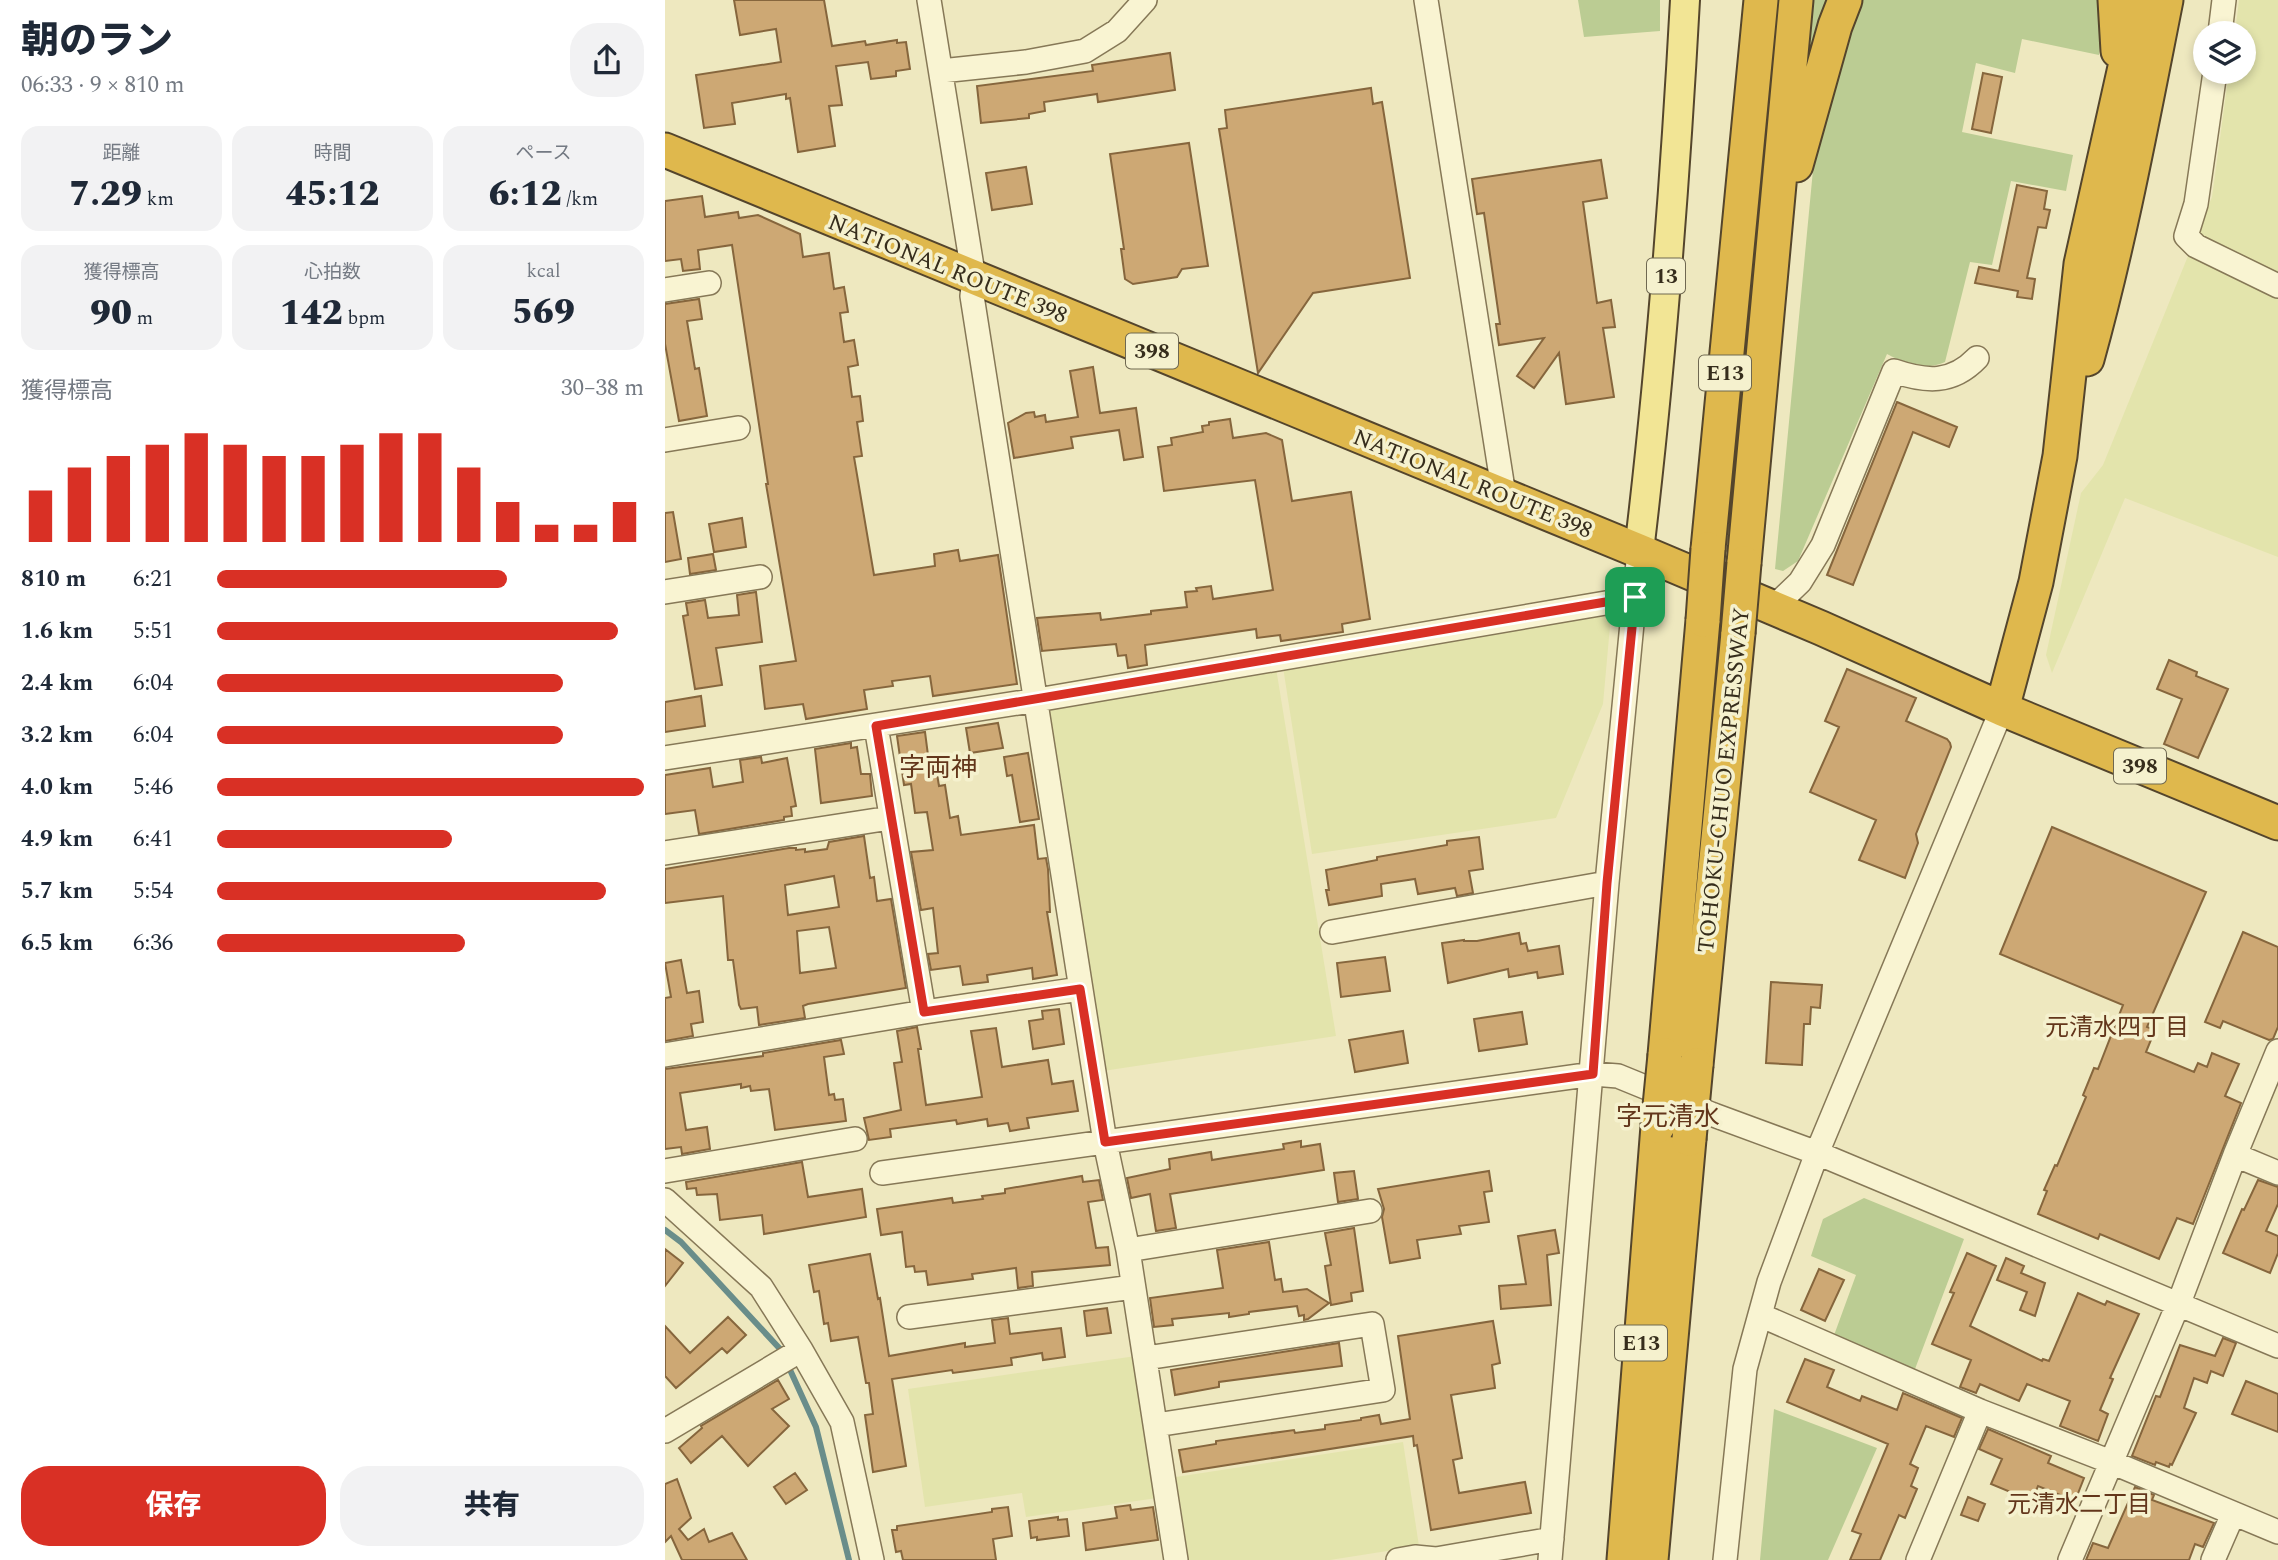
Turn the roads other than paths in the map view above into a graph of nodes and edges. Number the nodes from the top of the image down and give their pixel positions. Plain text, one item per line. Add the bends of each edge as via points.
1 (929, 0) edge
2 (1145, 0) edge
3 (1426, 0) edge
4 (1685, 0) edge
5 (1743, 0) edge
6 (1761, 0) edge
7 (1795, 0) edge
8 (1845, 0) edge
9 (2115, 0) edge
10 (2140, 0) edge
11 (2166, 0) edge
12 (2224, 0) edge
13 (2221, 21) edge
14 (941, 71) junction
15 (2213, 84) edge
16 (2121, 85) junction
17 (665, 150) edge
18 (1741, 196) junction
19 (1773, 247) junction
20 (974, 279) junction
21 (709, 283) dead end
22 (2278, 286) edge
23 (665, 290) edge
24 (1977, 358) dead end
25 (738, 428) dead end
26 (665, 440) edge
27 (2060, 456) junction
28 (1504, 495) junction
29 (1639, 551) junction
30 (760, 577) dead end
31 (665, 592) edge
32 (1635, 597) junction
33 (1773, 608) junction
34 (1037, 700) junction
35 (2002, 709) junction
36 (876, 726) junction
37 (665, 758) edge
38 (890, 818) junction
39 (2278, 822) edge
40 (665, 853) edge
41 (1607, 883) junction
42 (1332, 932) dead end
43 (1080, 989) junction
44 (924, 1012) junction
45 (2278, 1051) edge
46 (665, 1055) edge
47 (1593, 1074) junction
48 (855, 1139) dead end
49 (1105, 1142) junction
50 (1817, 1153) junction
51 (2235, 1155) junction
52 (665, 1171) edge
53 (882, 1173) dead end
54 (2278, 1173) edge
55 (665, 1200) edge
56 (1370, 1211) dead end
57 (1128, 1250) junction
58 (1133, 1287) junction
59 (2177, 1305) junction
60 (1760, 1315) junction
61 (909, 1317) dead end
62 (2278, 1346) edge
63 (801, 1350) junction
64 (1146, 1358) junction
65 (1980, 1410) junction
66 (1156, 1425) junction
67 (665, 1430) edge
68 (2111, 1462) junction
69 (2233, 1514) junction
70 (2278, 1532) edge
71 (1551, 1550) edge
72 (872, 1560) edge
73 (1176, 1560) edge
74 (1398, 1560) edge
75 (1624, 1560) edge
76 (1651, 1560) edge
77 (1725, 1560) edge
78 (1918, 1560) edge
79 (2070, 1560) edge
80 (2213, 1560) edge

1 - 14 street
2 - 14 street via 1117,31 1085,51
3 - 28 street
4 - 29 main road, 13 via 1655,419
5 - 18 highway via 1738,72
6 - 18 highway, TOHOKU-CHUO EXPRESSWAY / E13
7 - 19 highway, TOHOKU-CHUO EXPRESSWAY / E13
8 - 19 highway
9 - 16 highway
10 - 16 highway
11 - 27 highway via 2111,273
12 - 13 street
14 - 20 street
15 - 22 street via 2196,204 2186,236 2196,246
16 - 27 highway via 2081,264
17 - 20 highway, NATIONAL ROUTE 398 / 398
18 - 75 highway, TOHOKU-CHUO EXPRESSWAY / E13, bridge
19 - 76 highway, TOHOKU-CHUO EXPRESSWAY / E13, bridge
20 - 28 highway, NATIONAL ROUTE 398 / 398
20 - 34 street via 972,296
21 - 23 street
24 - 33 street via 1955,375 1938,379 1917,379 1894,371 1823,545 1800,582
25 - 26 street
27 - 35 highway via 2036,582
28 - 29 highway, NATIONAL ROUTE 398 / 398
29 - 32 street
29 - 33 highway, NATIONAL ROUTE 398 / 398
30 - 31 street
32 - 34 street
32 - 41 street
33 - 35 highway, NATIONAL ROUTE 398 / 398
34 - 36 street
34 - 43 street
35 - 39 highway, NATIONAL ROUTE 398 / 398
35 - 50 street
36 - 37 street
36 - 38 street
38 - 40 street
38 - 44 street
41 - 42 street
41 - 47 street
43 - 44 street
43 - 49 street
44 - 46 street
45 - 51 street
47 - 49 street
47 - 50 street via 1618,1076
47 - 71 street
48 - 52 street
49 - 53 street
49 - 57 street
50 - 59 street
50 - 60 street
51 - 54 street
51 - 59 street
55 - 63 street via 761,1287
56 - 57 street
57 - 58 street
58 - 61 street
58 - 64 street
59 - 62 street
59 - 68 street
60 - 65 street
60 - 77 street via 1745,1369
63 - 67 street
63 - 72 street via 842,1422
64 - 66 street
64 - 66 street via 1372,1324 1383,1390
65 - 68 street
65 - 78 street
66 - 73 street
68 - 69 street
68 - 79 street
69 - 70 street
69 - 80 street
71 - 74 street

